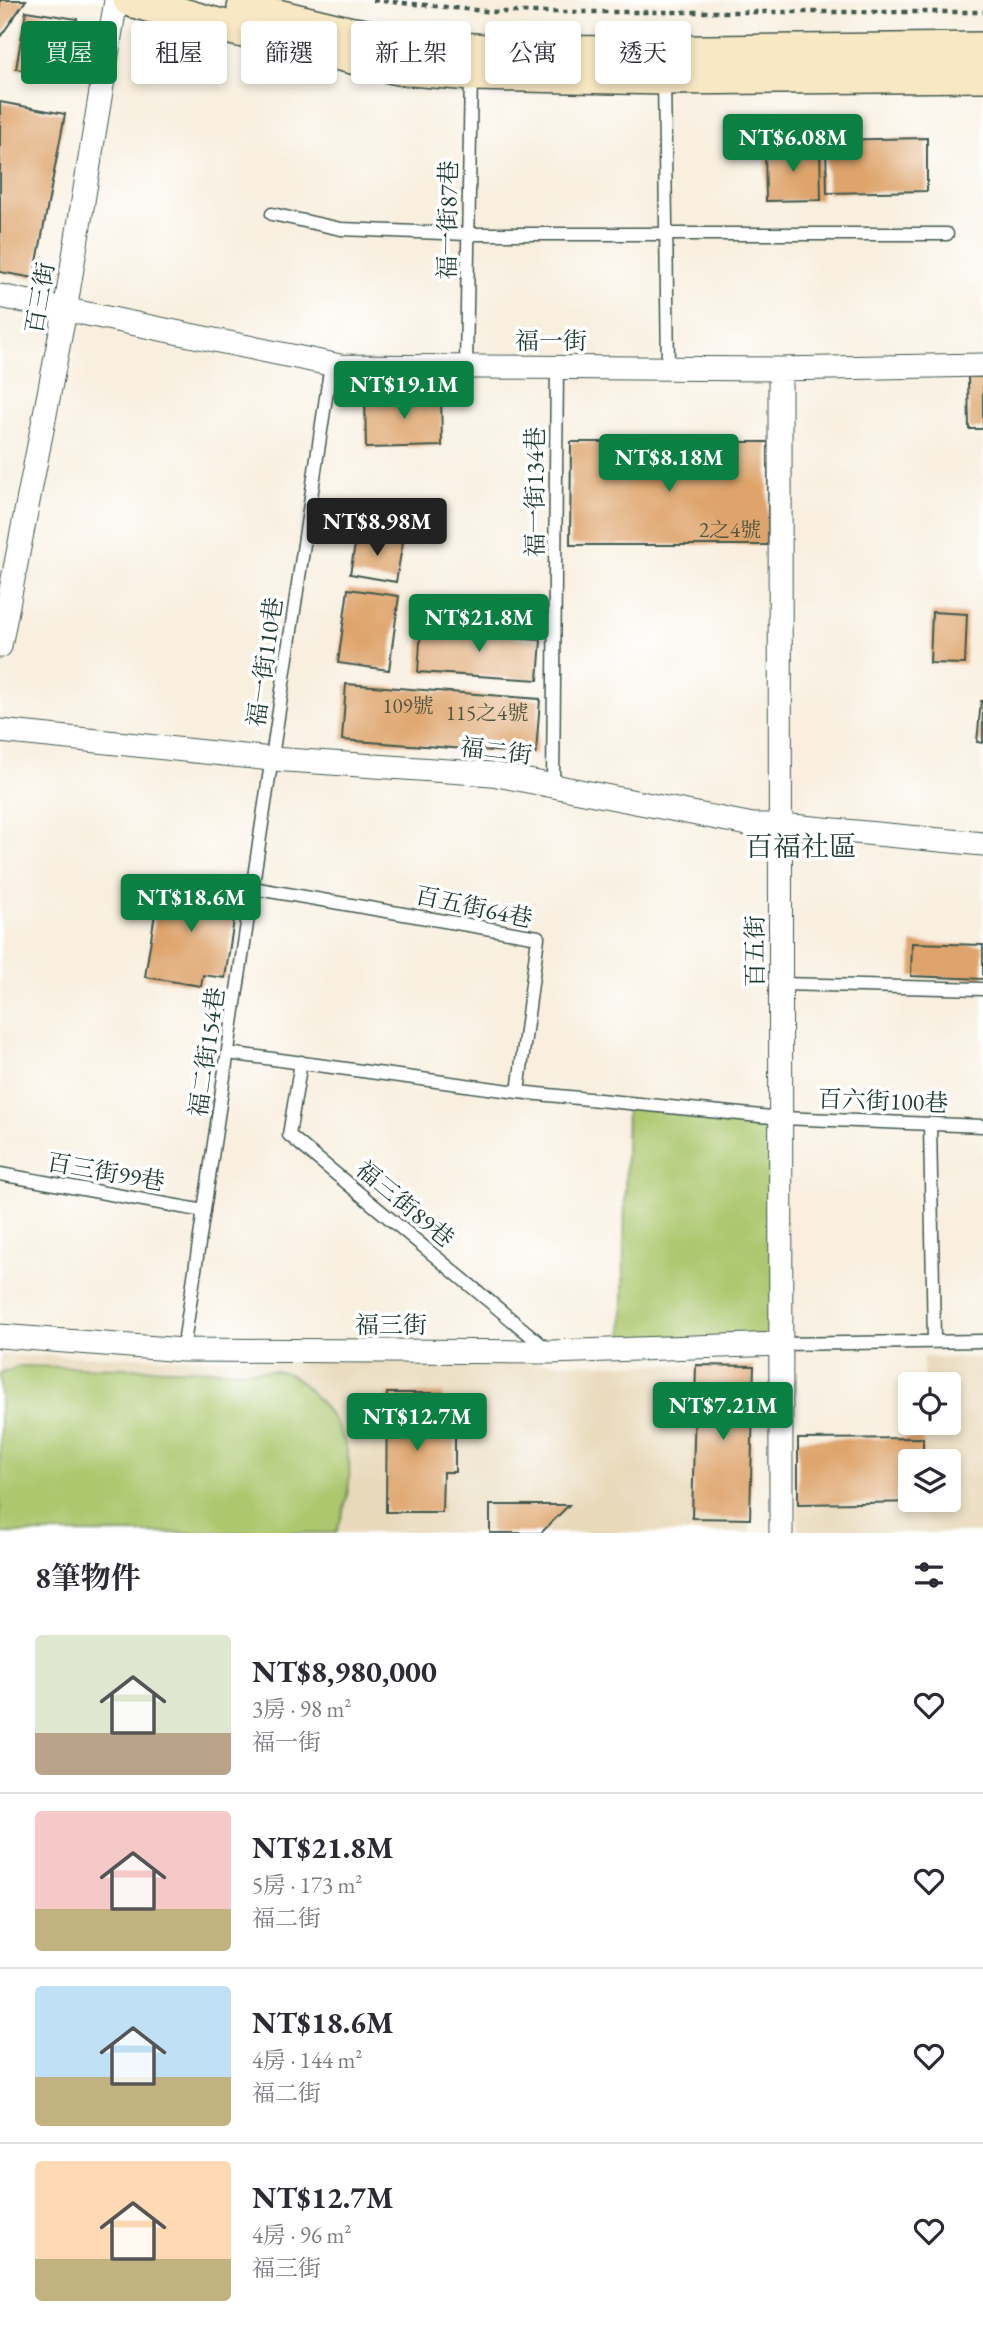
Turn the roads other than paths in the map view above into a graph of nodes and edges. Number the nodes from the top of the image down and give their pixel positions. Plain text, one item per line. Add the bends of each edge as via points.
1 (116, 0) edge
2 (130, 0) edge
3 (211, 0) edge
4 (983, 49) edge
5 (351, 57) edge
6 (471, 74) edge
7 (983, 75) edge
8 (595, 77) edge
9 (691, 78) edge
10 (471, 84) edge
11 (664, 84) edge
12 (272, 214) dead end
13 (665, 233) junction
14 (468, 234) junction
15 (947, 234) dead end
16 (0, 296) edge
17 (65, 311) junction
18 (331, 364) junction
19 (983, 365) edge
20 (466, 367) junction
21 (557, 367) junction
22 (668, 368) junction
23 (780, 369) junction
24 (0, 646) edge
25 (0, 731) edge
26 (272, 759) junction
27 (553, 785) junction
28 (781, 825) junction
29 (983, 844) edge
30 (253, 888) junction
31 (781, 984) junction
32 (983, 989) edge
33 (228, 1053) junction
34 (301, 1062) junction
35 (519, 1092) junction
36 (781, 1118) junction
37 (930, 1124) junction
38 (983, 1126) edge
39 (0, 1174) edge
40 (204, 1211) junction
41 (0, 1336) edge
42 (983, 1340) edge
43 (934, 1341) junction
44 (781, 1344) junction
45 (183, 1350) junction
46 (551, 1352) junction
47 (781, 1533) edge

1 - 17 street, 百三街
2 - 5 street
3 - 4 street via 348,33 498,52
6 - 8 street
7 - 9 street
10 - 14 lane, 福一街87巷
11 - 13 lane
12 - 14 lane via 341,229
13 - 14 lane
13 - 15 lane
13 - 22 lane
14 - 20 lane, 福一街87巷
16 - 17 street, 福一街
17 - 18 street, 福一街
17 - 24 street, 百三街
18 - 20 street, 福一街
18 - 26 lane, 福一街110巷
19 - 23 street, 福一街
20 - 21 street, 福一街
21 - 22 street, 福一街
21 - 27 lane, 福一街134巷
22 - 23 street, 福一街
23 - 28 street, 百五街
25 - 26 street, 福二街
26 - 27 street, 福二街 via 492,774
26 - 30 lane, 福二街154巷
27 - 28 street, 福二街 via 753,825
28 - 29 street, 福二街
28 - 31 street, 百五街
30 - 33 lane, 福二街154巷
30 - 35 lane, 百五街64巷 via 538,937
31 - 32 lane
31 - 36 street, 百五街
33 - 34 lane
33 - 40 lane, 福二街154巷
34 - 35 lane
34 - 46 lane, 福三街89巷 via 289,1135
35 - 36 lane
36 - 37 lane, 百六街100巷
36 - 44 street, 百五街
37 - 38 lane, 百六街100巷
37 - 43 lane
39 - 40 lane, 百三街99巷
40 - 45 lane, 福二街154巷
41 - 45 street, 福三街
42 - 43 lane
43 - 44 lane
44 - 46 street, 福三街
44 - 47 street, 百五街
45 - 46 street, 福三街

